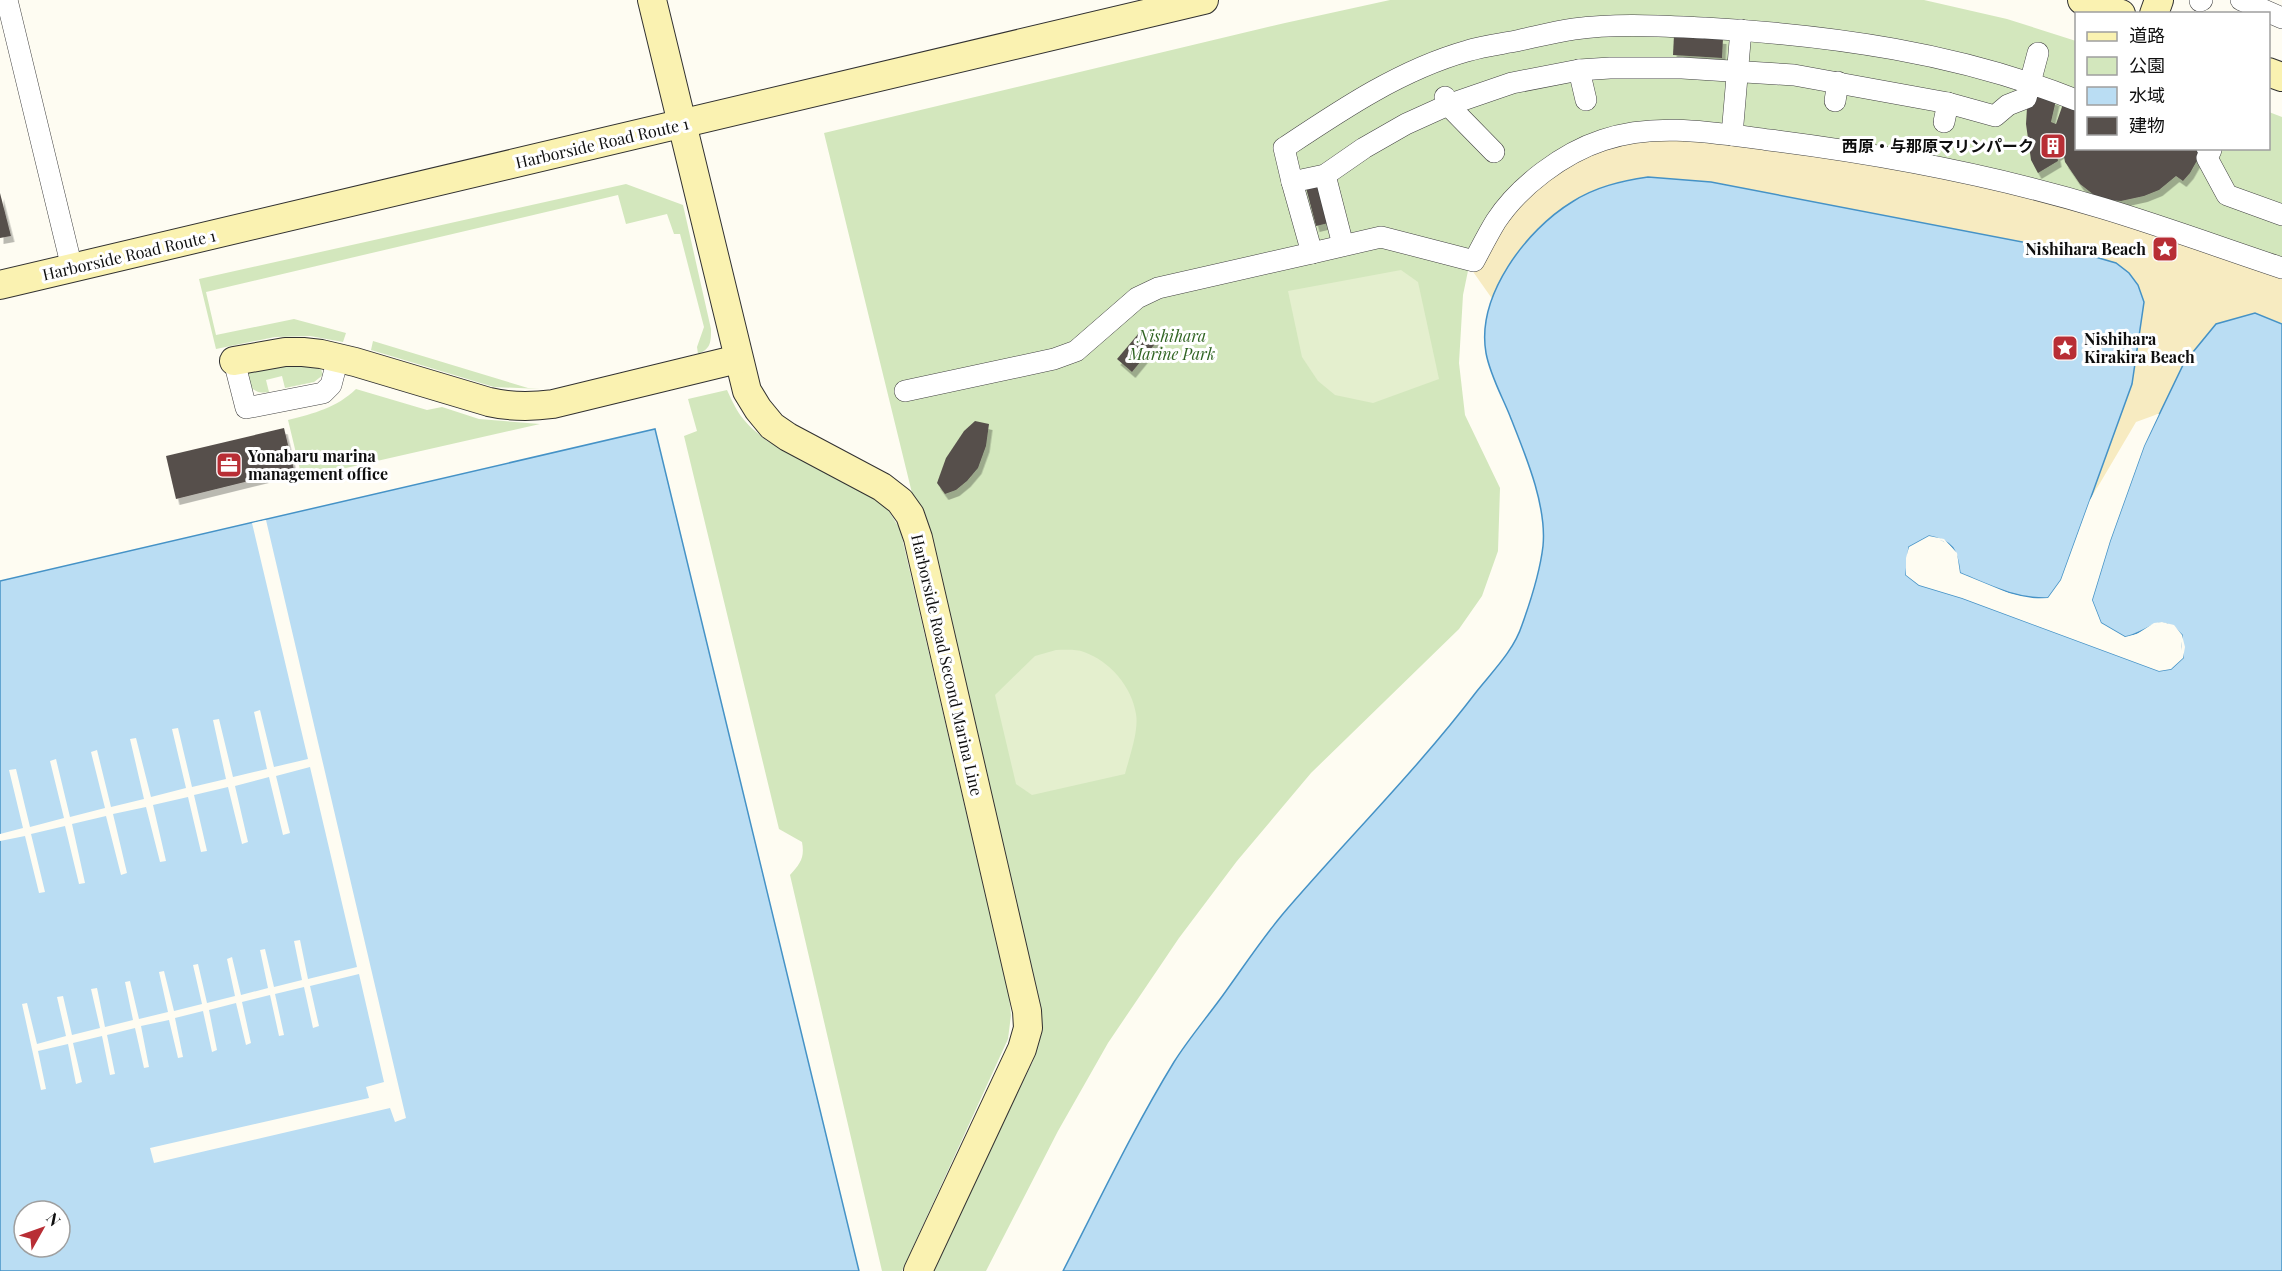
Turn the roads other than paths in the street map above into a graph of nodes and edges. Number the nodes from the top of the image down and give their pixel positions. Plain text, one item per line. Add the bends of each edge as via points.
1 (7, 0) edge
2 (652, 0) edge
3 (1204, 0) edge
4 (2082, 0) edge
5 (2241, 0) edge
6 (2115, 12) edge
7 (2268, 12) edge
8 (1741, 30) junction
9 (2038, 52) dead end
10 (1579, 70) junction
11 (1738, 70) junction
12 (2030, 82) junction
13 (1586, 100) dead end
14 (2075, 100) edge
15 (1447, 101) junction
16 (681, 124) junction
17 (1732, 135) junction
18 (2210, 150) edge
19 (1494, 152) dead end
20 (1325, 176) junction
21 (1292, 182) junction
22 (2282, 215) edge
23 (1343, 245) junction
24 (1312, 253) junction
25 (72, 268) junction
26 (2282, 268) edge
27 (0, 285) edge
28 (338, 358) junction
29 (738, 359) junction
30 (234, 361) joint
31 (904, 390) dead end
32 (918, 1271) edge

1 - 25 street
2 - 16 street, Harborside Road Second Marina Line
3 - 16 street, Harborside Road Route 1
4 - 6 street
5 - 7 street
8 - 11 street
8 - 12 street via 1855,43
8 - 21 street via 1575,28 1467,51 1401,76 1284,148
9 - 12 street
10 - 11 street via 1625,64 1681,71 1709,64
10 - 13 street
10 - 15 street via 1534,74
11 - 12 street via 1795,71 1837,92 1893,88 1946,112 1995,116 2026,98
11 - 17 street
12 - 14 street
15 - 19 street
15 - 20 street
16 - 25 street, Harborside Road Route 1
16 - 29 street, Harborside Road Second Marina Line
17 - 23 street via 1633,132 1572,154 1516,198 1496,220 1474,261 1381,237
17 - 26 street via 1885,157 2028,188 2102,207
18 - 22 street via 2207,158 2227,195
20 - 21 street
20 - 23 street
21 - 24 street
23 - 24 street
24 - 31 street via 1158,288 1137,298 1076,351 1054,359
25 - 27 street, Harborside Road Route 1
28 - 29 street via 489,402 532,407
28 - 30 street via 303,351
28 - 30 street via 331,385 323,393 246,408
29 - 32 street, Harborside Road Second Marina Line via 747,392 772,426 882,487 910,515 1027,1011 1028,1028 1022,1049

